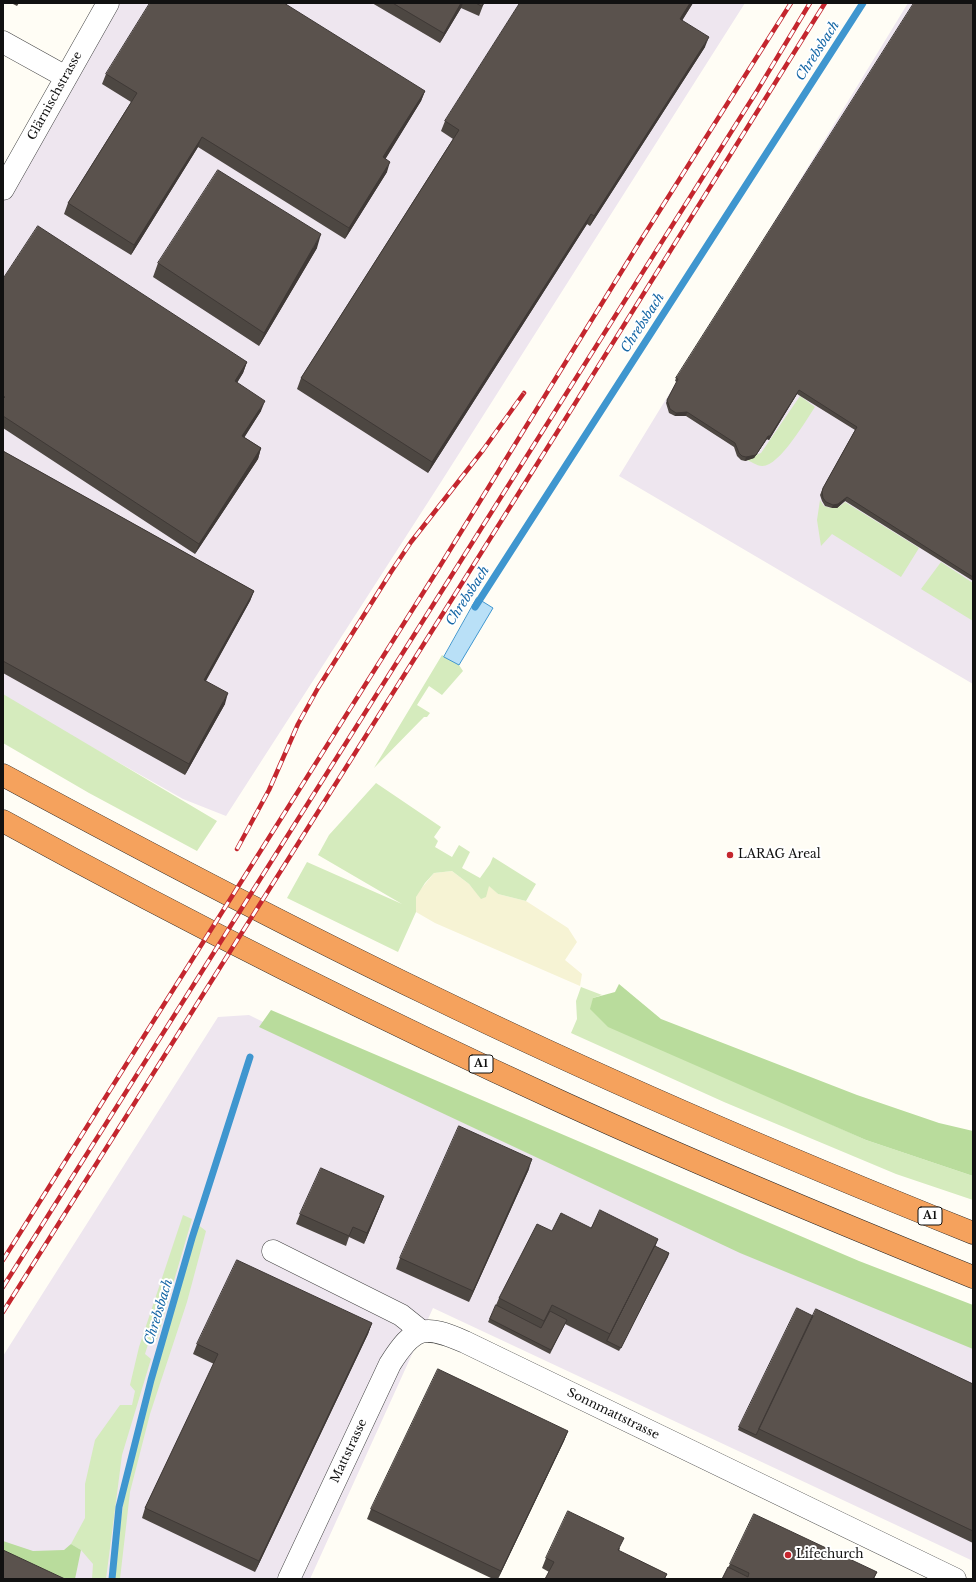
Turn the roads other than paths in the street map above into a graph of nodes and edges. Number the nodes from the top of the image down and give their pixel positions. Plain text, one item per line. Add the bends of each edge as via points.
1 (108, 3) edge
2 (3, 42) edge
3 (66, 77) junction
4 (3, 189) edge
5 (3, 774) edge
6 (3, 821) edge
7 (973, 1233) edge
8 (273, 1251) dead end
9 (973, 1277) edge
10 (420, 1332) junction
11 (289, 1579) edge
12 (955, 1579) edge

1 - 3 street, Glärnischstrasse
2 - 3 street
3 - 4 street, Glärnischstrasse
5 - 7 highway, A1 via 298,931 454,1007 712,1124
6 - 9 highway, A1 via 274,964 551,1097 744,1182
8 - 10 street via 401,1315
10 - 11 street, Mattstrasse via 402,1346 390,1364
10 - 12 street, Sonnmattstrasse via 432,1330 465,1342

